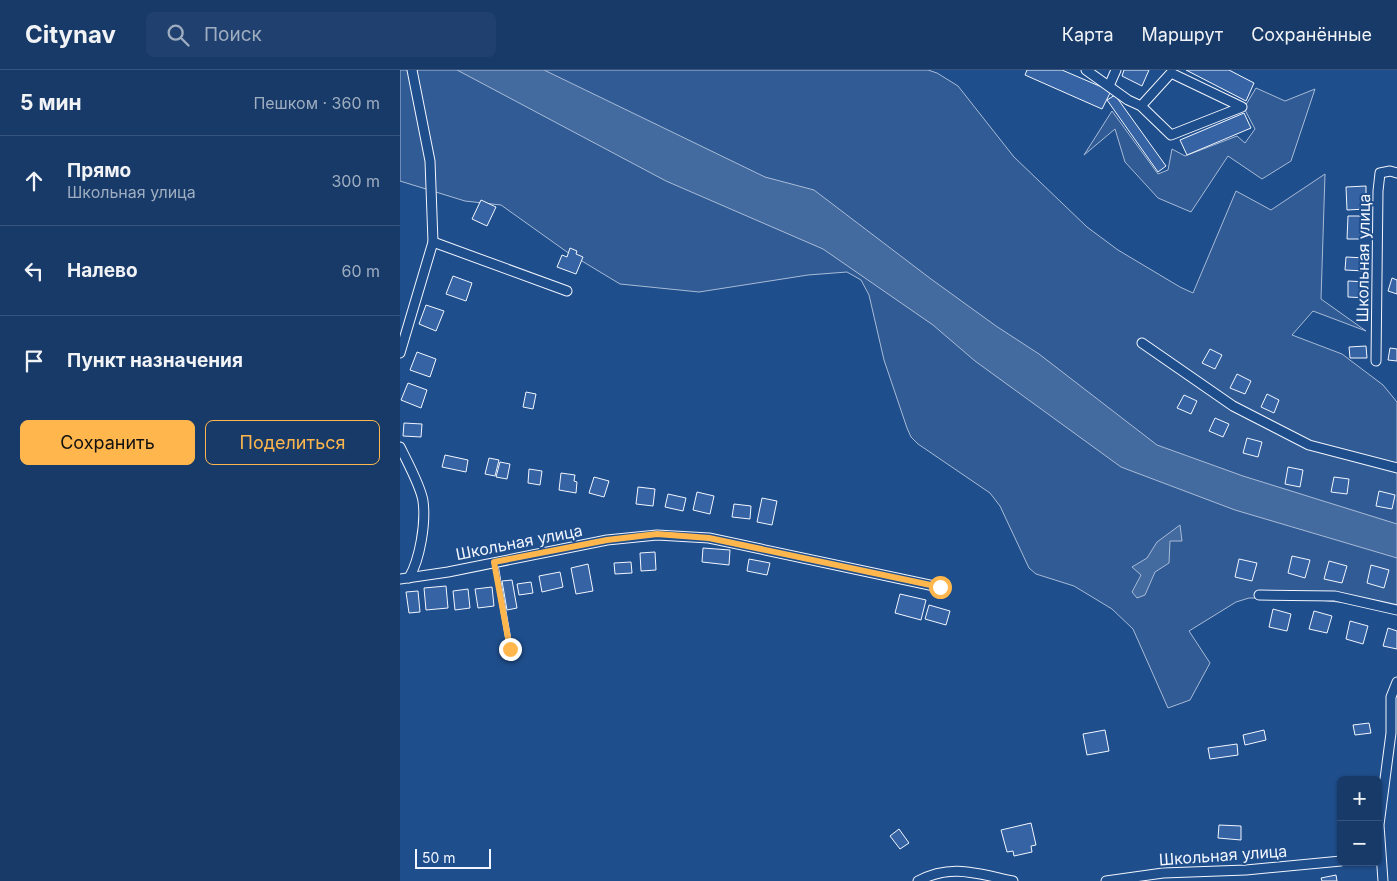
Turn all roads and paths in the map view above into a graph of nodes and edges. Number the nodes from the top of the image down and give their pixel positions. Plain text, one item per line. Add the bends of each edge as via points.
1 (412, 70) edge
2 (1086, 70) edge
3 (1116, 70) edge
4 (1109, 86) junction
5 (1141, 106) junction
6 (1397, 173) edge
7 (433, 242) junction
8 (567, 291) dead end
9 (1142, 343) dead end
10 (400, 353) edge
11 (1376, 361) dead end
12 (400, 447) edge
13 (1397, 468) edge
14 (494, 562) junction
15 (404, 578) edge
16 (940, 587) dead end
17 (1259, 595) dead end
18 (1397, 610) edge
19 (510, 649) dead end
20 (1397, 682) edge
21 (1394, 732) edge
22 (1379, 821) edge
23 (1337, 861) edge
24 (1381, 866) edge
25 (1202, 876) edge
26 (918, 881) edge
27 (1013, 881) edge
28 (1106, 881) edge
29 (1382, 881) edge

1 - 7 street via 430,160
2 - 4 street
3 - 4 street
4 - 5 street
5 - 5 street via 1171,73 1242,107 1171,135
6 - 11 street, Школьная улица via 1390,170 1380,173
7 - 8 street
7 - 10 street
9 - 13 street via 1233,406 1308,446
12 - 15 street via 423,500 415,564
14 - 15 street, Школьная улица
14 - 16 street, Школьная улица via 607,540 657,534 709,538
14 - 19 lane
17 - 18 street via 1335,596
20 - 21 street via 1391,697
21 - 22 street
23 - 25 street, Школьная улица
24 - 29 street
25 - 28 street, Школьная улица via 1163,873
26 - 27 street via 958,870

